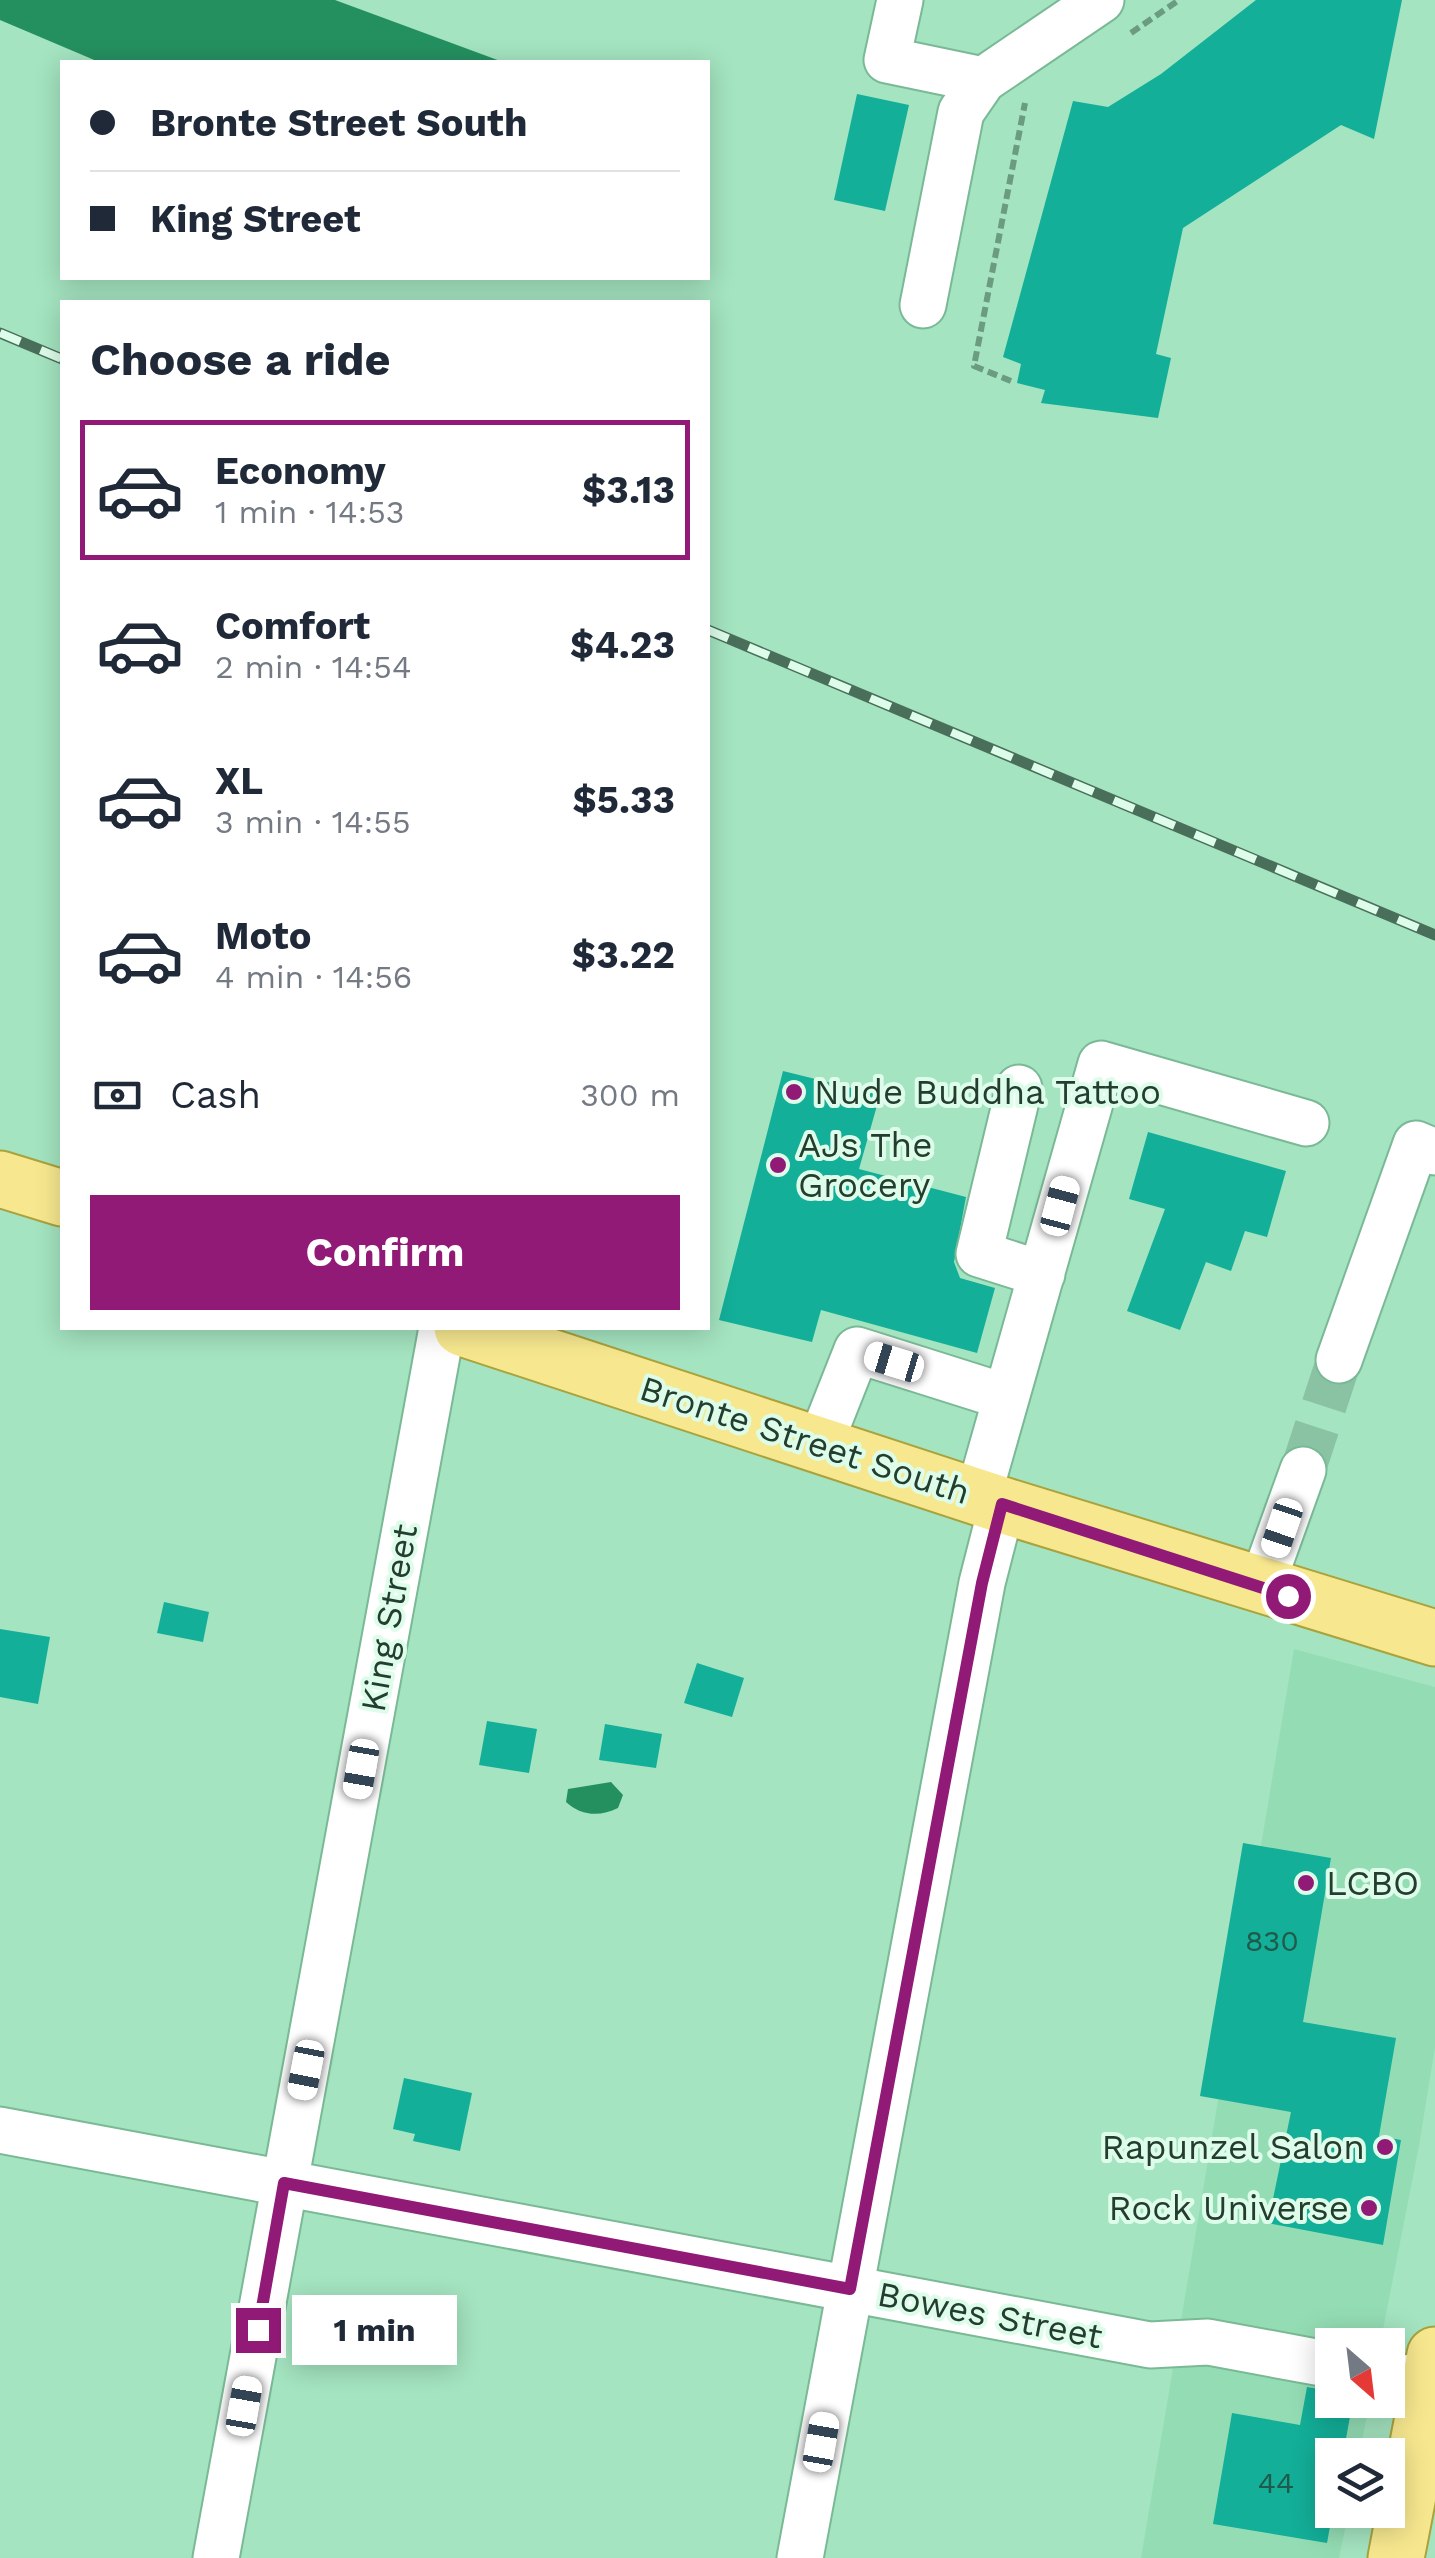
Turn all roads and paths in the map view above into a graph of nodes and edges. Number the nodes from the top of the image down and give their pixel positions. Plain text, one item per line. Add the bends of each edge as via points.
1 (900, 0) edge
2 (1101, 0) edge
3 (1179, 0) edge
4 (1116, 44) dead end
5 (983, 80) junction
6 (1025, 100) dead end
7 (922, 305) dead end
8 (1011, 381) dead end
9 (1019, 1088) dead end
10 (1306, 1123) dead end
11 (1435, 1152) edge
12 (0, 1179) edge
13 (60, 1197) edge
14 (1042, 1274) junction
15 (442, 1330) edge
16 (468, 1330) edge
17 (1340, 1360) tunnel mouth
18 (1006, 1397) junction
19 (819, 1446) junction
20 (1302, 1470) tunnel mouth
21 (990, 1501) junction
22 (1262, 1587) junction
23 (1435, 1638) edge
24 (0, 2130) edge
25 (284, 2183) junction
26 (850, 2289) junction
27 (1315, 2362) edge
28 (1418, 2371) edge
29 (216, 2558) edge
30 (800, 2558) edge
31 (1396, 2558) edge

1 - 5 street via 887,60
2 - 5 street
3 - 4 path
5 - 7 street via 960,112
6 - 8 path via 974,366
9 - 14 street via 979,1254
10 - 14 street via 1101,1064
11 - 17 street via 1416,1144
12 - 13 main road
14 - 18 street
15 - 25 street, King Street
16 - 19 main road, Bronte Street South
18 - 19 street via 856,1350
18 - 21 street
19 - 21 main road, Bronte Street South
20 - 22 street
21 - 22 main road, Bronte Street South
21 - 26 street via 982,1583
22 - 23 main road, Bronte Street South
24 - 25 street, Bowes Street
25 - 26 street, Bowes Street
25 - 29 street, King Street
26 - 27 street, Bowes Street via 1150,2345 1208,2342
26 - 30 street
28 - 31 main road

